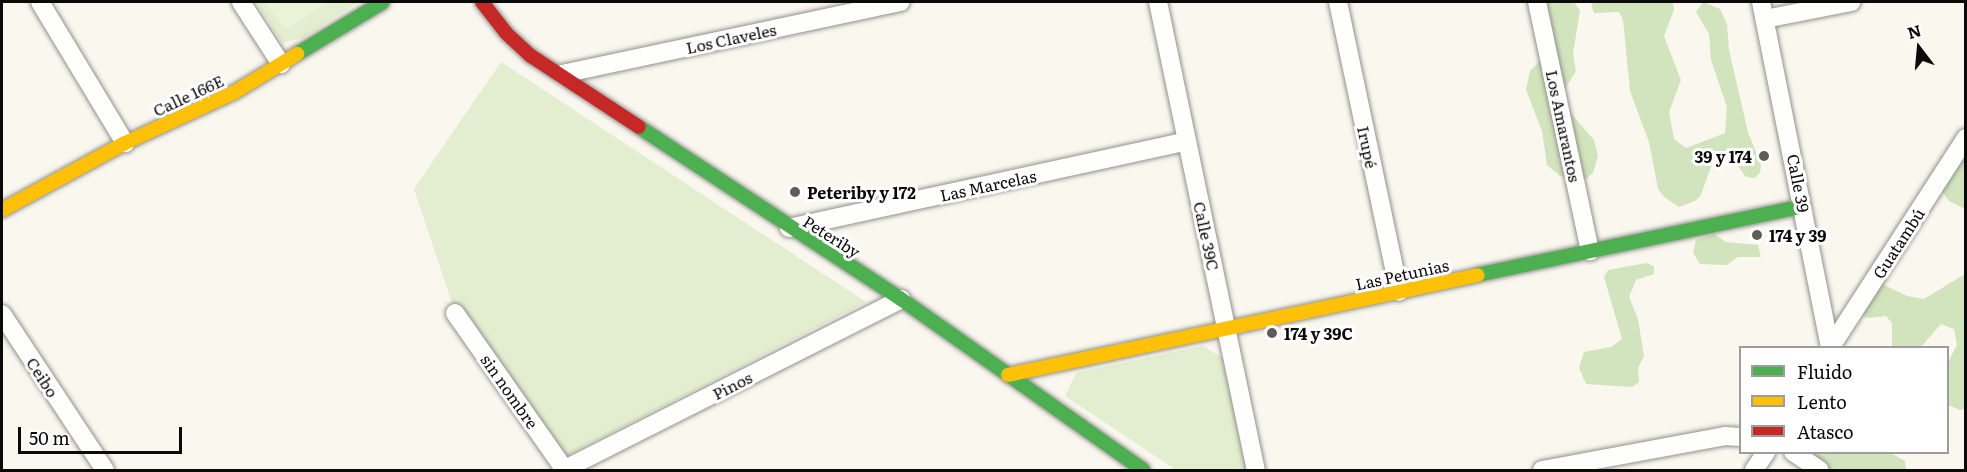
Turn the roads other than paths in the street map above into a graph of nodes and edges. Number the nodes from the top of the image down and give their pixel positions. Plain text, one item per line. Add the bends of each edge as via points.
1 (40, 2) edge
2 (242, 2) edge
3 (383, 2) edge
4 (482, 2) edge
5 (900, 2) edge
6 (1158, 2) edge
7 (1338, 2) edge
8 (1537, 2) edge
9 (1851, 2) edge
10 (1763, 10) edge
11 (281, 64) junction
12 (562, 74) junction
13 (1965, 138) edge
14 (1187, 141) junction
15 (125, 143) junction
16 (1804, 206) junction
17 (2, 210) edge
18 (789, 228) junction
19 (1590, 251) junction
20 (1399, 292) junction
21 (901, 299) junction
22 (455, 312) dead end
23 (2, 314) edge
24 (1227, 328) junction
25 (1830, 346) edge
26 (1831, 346) edge
27 (1008, 375) junction
28 (1733, 436) edge
29 (1765, 454) edge
30 (1794, 454) edge
31 (1135, 469) edge
32 (564, 470) edge
33 (105, 471) edge
34 (1256, 471) edge
35 (1542, 471) edge
36 (1754, 471) edge
37 (1820, 471) edge

1 - 15 street
2 - 11 street
3 - 11 street, Calle 166E
4 - 12 street, Peteriby via 514,40
5 - 12 street, Los Claveles
6 - 14 street, Calle 39C
7 - 20 street, Irupé
8 - 19 street, Los Amarantos
9 - 10 street
10 - 16 street, Calle 39
11 - 15 street, Calle 166E via 235,92
12 - 18 street, Peteriby
13 - 26 street, Guatambú
14 - 18 street, Las Marcelas
14 - 24 street, Calle 39C
15 - 17 street, Calle 166E
16 - 19 street, Las Petunias
16 - 25 street, Calle 39
18 - 21 street, Peteriby
19 - 20 street, Las Petunias
20 - 24 street, Las Petunias
21 - 27 street, Peteriby
21 - 32 street, Pinos
22 - 32 street, sin nombre
23 - 33 street, Ceibo
24 - 27 street, Las Petunias
24 - 34 street, Calle 39C
27 - 31 street, Peteriby
28 - 35 street
29 - 36 street
30 - 37 street

